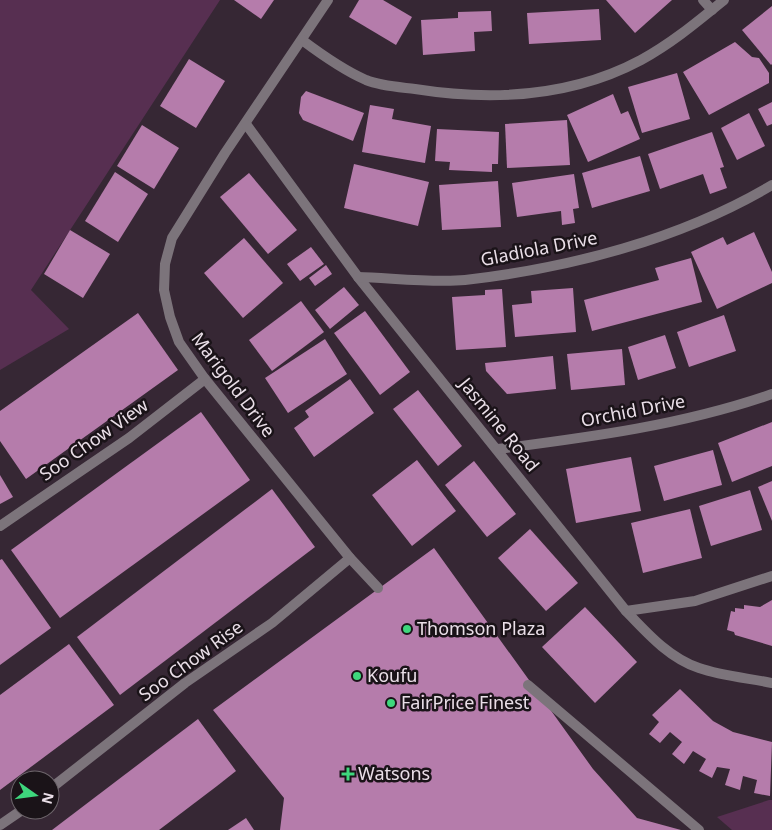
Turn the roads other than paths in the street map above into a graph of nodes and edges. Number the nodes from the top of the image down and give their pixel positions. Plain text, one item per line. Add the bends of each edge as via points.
1 (328, 0) edge
2 (703, 0) edge
3 (724, 0) edge
4 (712, 10) junction
5 (302, 40) junction
6 (246, 124) junction
7 (772, 185) edge
8 (358, 277) junction
9 (205, 379) junction
10 (772, 394) edge
11 (498, 449) junction
12 (0, 526) edge
13 (350, 558) junction
14 (772, 576) edge
15 (378, 588) dead end
16 (626, 611) junction
17 (772, 683) edge
18 (528, 685) dead end
19 (60, 781) edge
20 (699, 830) edge

1 - 5 street, Marigold Drive
2 - 4 street
3 - 4 street
4 - 5 street via 680,37 640,61 600,78 521,95 472,96 378,83 350,72
5 - 6 street, Marigold Drive
6 - 8 street, Jasmine Road
6 - 9 street, Marigold Drive via 172,238 165,264 164,290 170,317 179,342
7 - 8 street, Gladiola Drive via 741,204 582,262 464,280
8 - 11 street, Jasmine Road
9 - 12 street, Soo Chow View via 129,438
9 - 13 street, Marigold Drive
10 - 11 street, Orchid Drive via 726,410 608,435
11 - 16 street, Jasmine Road
13 - 15 street, Marigold Drive
13 - 19 street, Soo Chow Rise via 272,623 185,683
14 - 16 street via 695,601
16 - 17 street, Jasmine Road via 664,649 681,660 699,668
18 - 20 street

